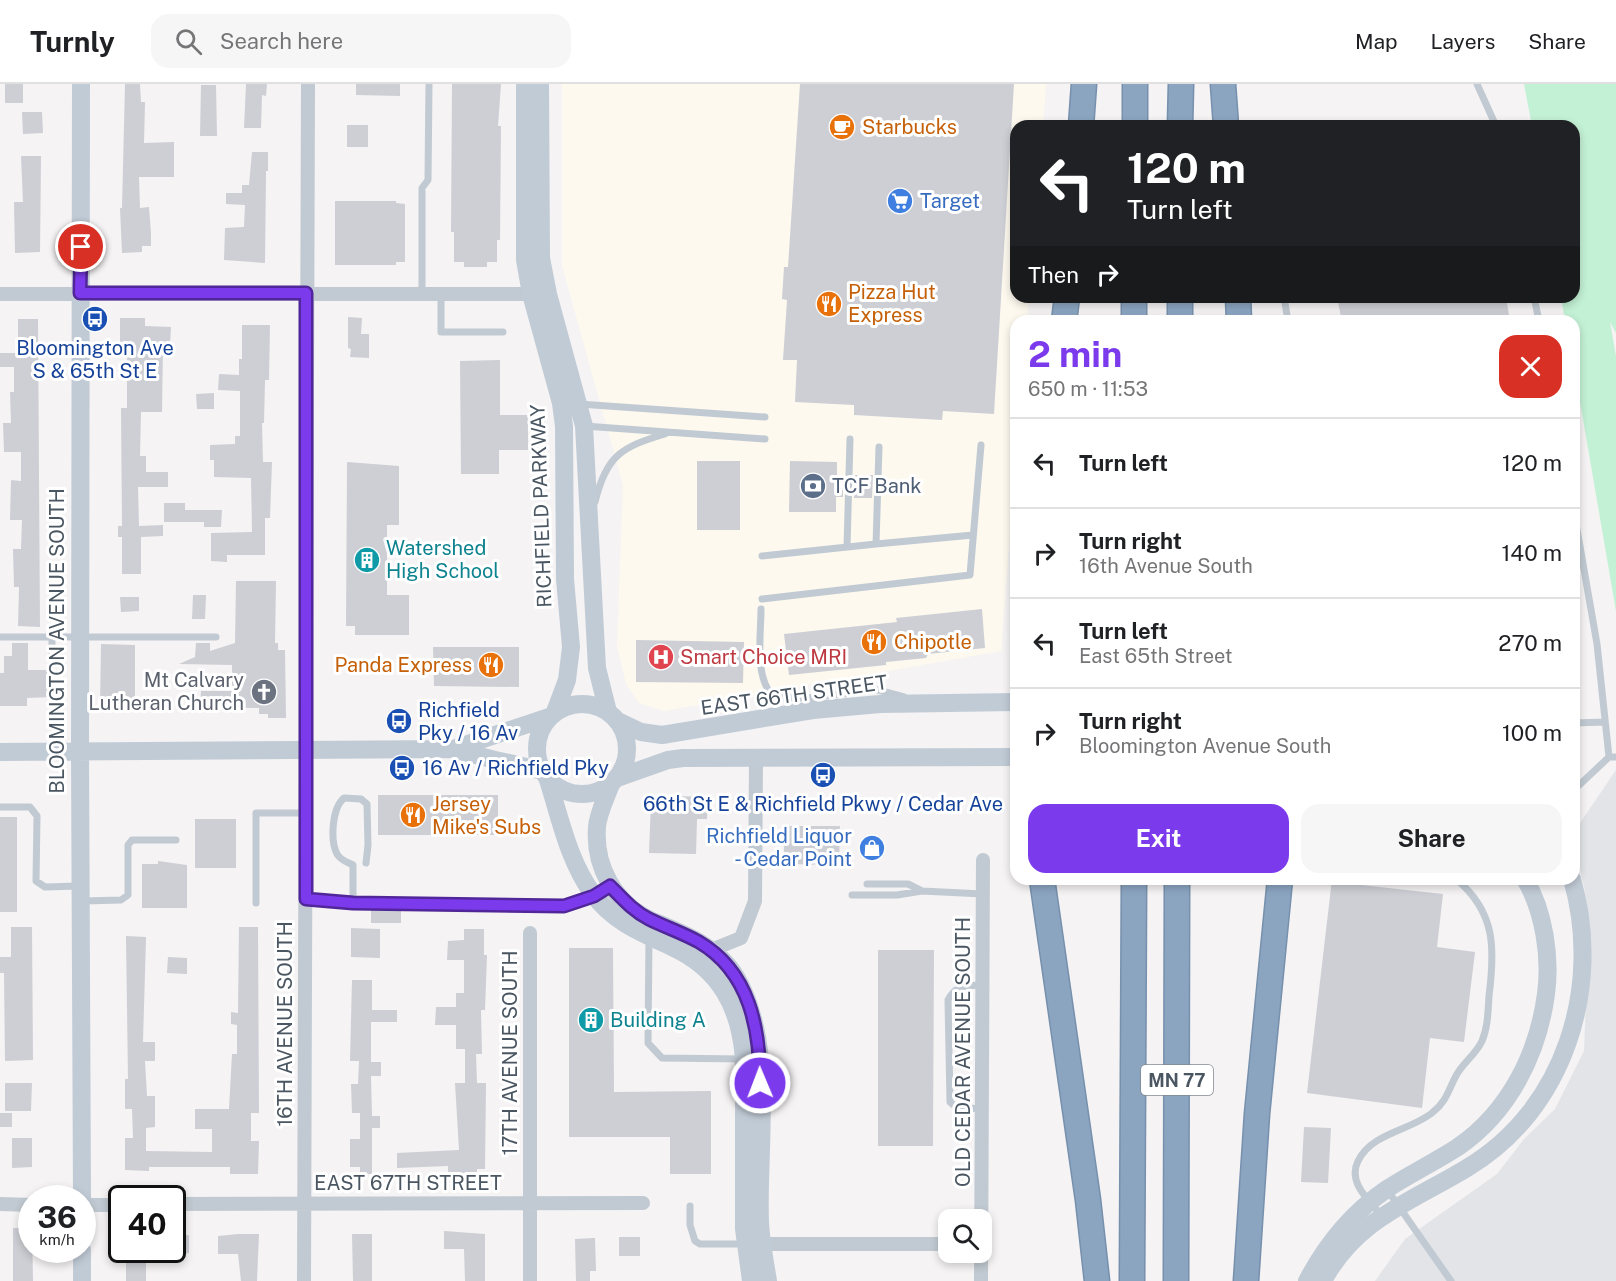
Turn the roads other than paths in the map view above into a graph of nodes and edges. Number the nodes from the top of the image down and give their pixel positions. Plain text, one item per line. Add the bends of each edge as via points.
1 (81, 84) edge
2 (308, 84) edge
3 (429, 84) edge
4 (525, 84) edge
5 (540, 84) edge
6 (1084, 84) edge
7 (1135, 84) edge
8 (1181, 84) edge
9 (1223, 84) edge
10 (1477, 84) edge
11 (1081, 120) edge
12 (1135, 120) edge
13 (1180, 120) edge
14 (1226, 120) edge
15 (1493, 120) edge
16 (80, 293) junction
17 (306, 293) junction
18 (422, 293) junction
19 (0, 294) edge
20 (441, 294) junction
21 (531, 294) junction
22 (503, 333) dead end
23 (569, 404) junction
24 (765, 417) dead end
25 (564, 426) junction
26 (584, 426) junction
27 (670, 433) junction
28 (850, 439) dead end
29 (765, 440) dead end
30 (981, 445) dead end
31 (879, 447) dead end
32 (563, 518) junction
33 (590, 522) junction
34 (974, 535) junction
35 (876, 544) junction
36 (848, 547) junction
37 (1580, 552) edge
38 (762, 555) dead end
39 (1580, 569) edge
40 (1584, 569) junction
41 (762, 599) dead end
42 (594, 603) junction
43 (761, 609) dead end
44 (52, 637) junction
45 (80, 637) junction
46 (216, 637) dead end
47 (0, 638) edge
48 (52, 663) dead end
49 (921, 702) junction
50 (1010, 702) edge
51 (552, 715) junction
52 (613, 716) junction
53 (1605, 722) junction
54 (1580, 723) edge
55 (305, 748) junction
56 (453, 749) junction
57 (0, 752) edge
58 (80, 753) junction
59 (1010, 757) edge
60 (1613, 757) edge
61 (756, 759) junction
62 (545, 776) junction
63 (614, 781) junction
64 (1580, 785) edge
65 (0, 807) edge
66 (305, 813) junction
67 (176, 840) dead end
68 (983, 860) dead end
69 (366, 863) dead end
70 (867, 884) dead end
71 (1043, 885) edge
72 (1134, 885) edge
73 (1177, 885) edge
74 (1279, 885) edge
75 (1462, 885) edge
76 (1527, 885) edge
77 (1574, 885) edge
78 (610, 886) junction
79 (922, 891) junction
80 (80, 893) junction
81 (983, 894) junction
82 (852, 895) dead end
83 (594, 896) junction
84 (306, 899) junction
85 (256, 903) dead end
86 (353, 903) junction
87 (530, 933) dead end
88 (649, 938) junction
89 (711, 951) junction
90 (983, 985) junction
91 (752, 1059) junction
92 (982, 1109) junction
93 (82, 1185) edge
94 (1386, 1189) junction
95 (530, 1202) junction
96 (304, 1203) junction
97 (643, 1203) dead end
98 (0, 1204) edge
99 (186, 1204) edge
100 (18, 1205) edge
101 (1399, 1205) junction
102 (690, 1206) dead end
103 (981, 1209) edge
104 (1377, 1209) junction
105 (753, 1244) junction
106 (938, 1244) edge
107 (82, 1263) edge
108 (981, 1263) edge
109 (82, 1281) edge
110 (304, 1281) edge
111 (530, 1281) edge
112 (751, 1281) edge
113 (768, 1281) edge
114 (981, 1281) edge
115 (1097, 1281) edge
116 (1132, 1281) edge
117 (1176, 1281) edge
118 (1246, 1281) edge
119 (1307, 1281) edge
120 (1323, 1281) edge
121 (1451, 1281) edge

1 - 16 street, BLOOMINGTON AVENUE SOUTH
2 - 17 street, 16TH AVENUE SOUTH
3 - 18 lane via 428,180 422,189
4 - 21 street, RICHFIELD PARKWAY via 524,242
5 - 23 street, RICHFIELD PARKWAY via 541,258
6 - 11 highway
7 - 12 highway
8 - 13 highway
9 - 14 highway
10 - 15 lane
16 - 17 street
16 - 19 street
16 - 45 street, BLOOMINGTON AVENUE SOUTH
17 - 18 street
17 - 55 street, 16TH AVENUE SOUTH
18 - 20 street
20 - 21 street
20 - 22 lane via 441,332
21 - 23 street, RICHFIELD PARKWAY
23 - 24 lane
23 - 25 street, RICHFIELD PARKWAY
23 - 26 street, RICHFIELD PARKWAY
25 - 26 lane
25 - 32 street, RICHFIELD PARKWAY
26 - 27 lane
26 - 33 street, RICHFIELD PARKWAY
27 - 29 lane
27 - 33 lane via 634,444 616,456 600,483
28 - 36 lane
30 - 34 lane
31 - 35 lane
32 - 42 street via 579,526
32 - 51 street, RICHFIELD PARKWAY via 570,657 567,680
33 - 42 street, RICHFIELD PARKWAY
34 - 35 lane
34 - 41 lane via 970,575
35 - 36 lane
36 - 38 lane
37 - 40 lane
39 - 40 lane
40 - 53 lane
42 - 52 street, RICHFIELD PARKWAY via 597,668
43 - 49 lane via 761,671 773,698 878,690
44 - 45 lane
44 - 47 lane
44 - 48 lane
45 - 46 lane
45 - 58 street, BLOOMINGTON AVENUE SOUTH
49 - 50 street, EAST 66TH STREET
49 - 52 street, EAST 66TH STREET via 813,710 662,735 641,732
51 - 52 street via 581,703 595,705
51 - 56 street
51 - 62 street via 536,744
52 - 63 street via 625,735 627,750 625,764
53 - 54 lane
53 - 60 lane
55 - 56 street
55 - 58 street
55 - 66 street, 16TH AVENUE SOUTH
56 - 62 street via 519,763
57 - 58 street
58 - 80 street, BLOOMINGTON AVENUE SOUTH
59 - 61 street
60 - 64 lane
61 - 63 street via 668,760
61 - 89 street via 756,901 741,938
62 - 63 street via 572,793 599,791
62 - 83 street via 577,869
63 - 78 street via 597,827 600,866
65 - 80 lane via 30,807 38,816 36,881
66 - 84 street, 16TH AVENUE SOUTH
66 - 85 lane via 256,813
67 - 80 lane via 132,840 128,845 128,895 121,900
68 - 81 street, OLD CEDAR AVENUE SOUTH
69 - 86 lane via 367,804 360,799 344,798 335,810 334,847 339,857 353,865
70 - 79 lane via 908,884
71 - 115 highway
72 - 116 highway, MN 77
73 - 117 highway, MN 77
74 - 118 highway via 1257,1114
75 - 104 lane via 1479,904 1493,940 1486,1030 1475,1052 1458,1072 1446,1100 1421,1121 1377,1141 1357,1162 1358,1187
76 - 94 street via 1548,958 1543,1016 1534,1048 1503,1105 1481,1128 1459,1146
77 - 101 street via 1583,933 1581,983 1574,1026 1562,1061 1542,1098 1516,1130 1490,1153
78 - 83 lane
78 - 89 street via 648,918
79 - 81 lane
79 - 82 lane
80 - 93 street, BLOOMINGTON AVENUE SOUTH
81 - 90 street, OLD CEDAR AVENUE SOUTH
83 - 86 lane via 564,906
83 - 88 street via 621,922
84 - 86 lane
84 - 96 street, 16TH AVENUE SOUTH
87 - 95 street, 17TH AVENUE SOUTH
88 - 91 street via 693,958 716,978 735,1011
88 - 91 lane via 648,1043 654,1053 662,1058
89 - 91 street via 734,973 747,997 758,1030
90 - 92 street, OLD CEDAR AVENUE SOUTH
90 - 92 lane via 961,986 953,990 948,1000 950,1102 956,1107
91 - 105 street
92 - 103 street, OLD CEDAR AVENUE SOUTH
94 - 101 lane
94 - 104 street
95 - 96 street, EAST 67TH STREET
95 - 97 street, EAST 67TH STREET
95 - 111 street, 17TH AVENUE SOUTH
96 - 99 street, EAST 67TH STREET
96 - 110 street, 16TH AVENUE SOUTH
98 - 100 street
101 - 104 street
101 - 121 lane
102 - 105 lane via 695,1241
104 - 119 street via 1337,1234
104 - 120 street
105 - 106 street
105 - 112 street
105 - 113 street
107 - 109 street
108 - 114 street, OLD CEDAR AVENUE SOUTH

